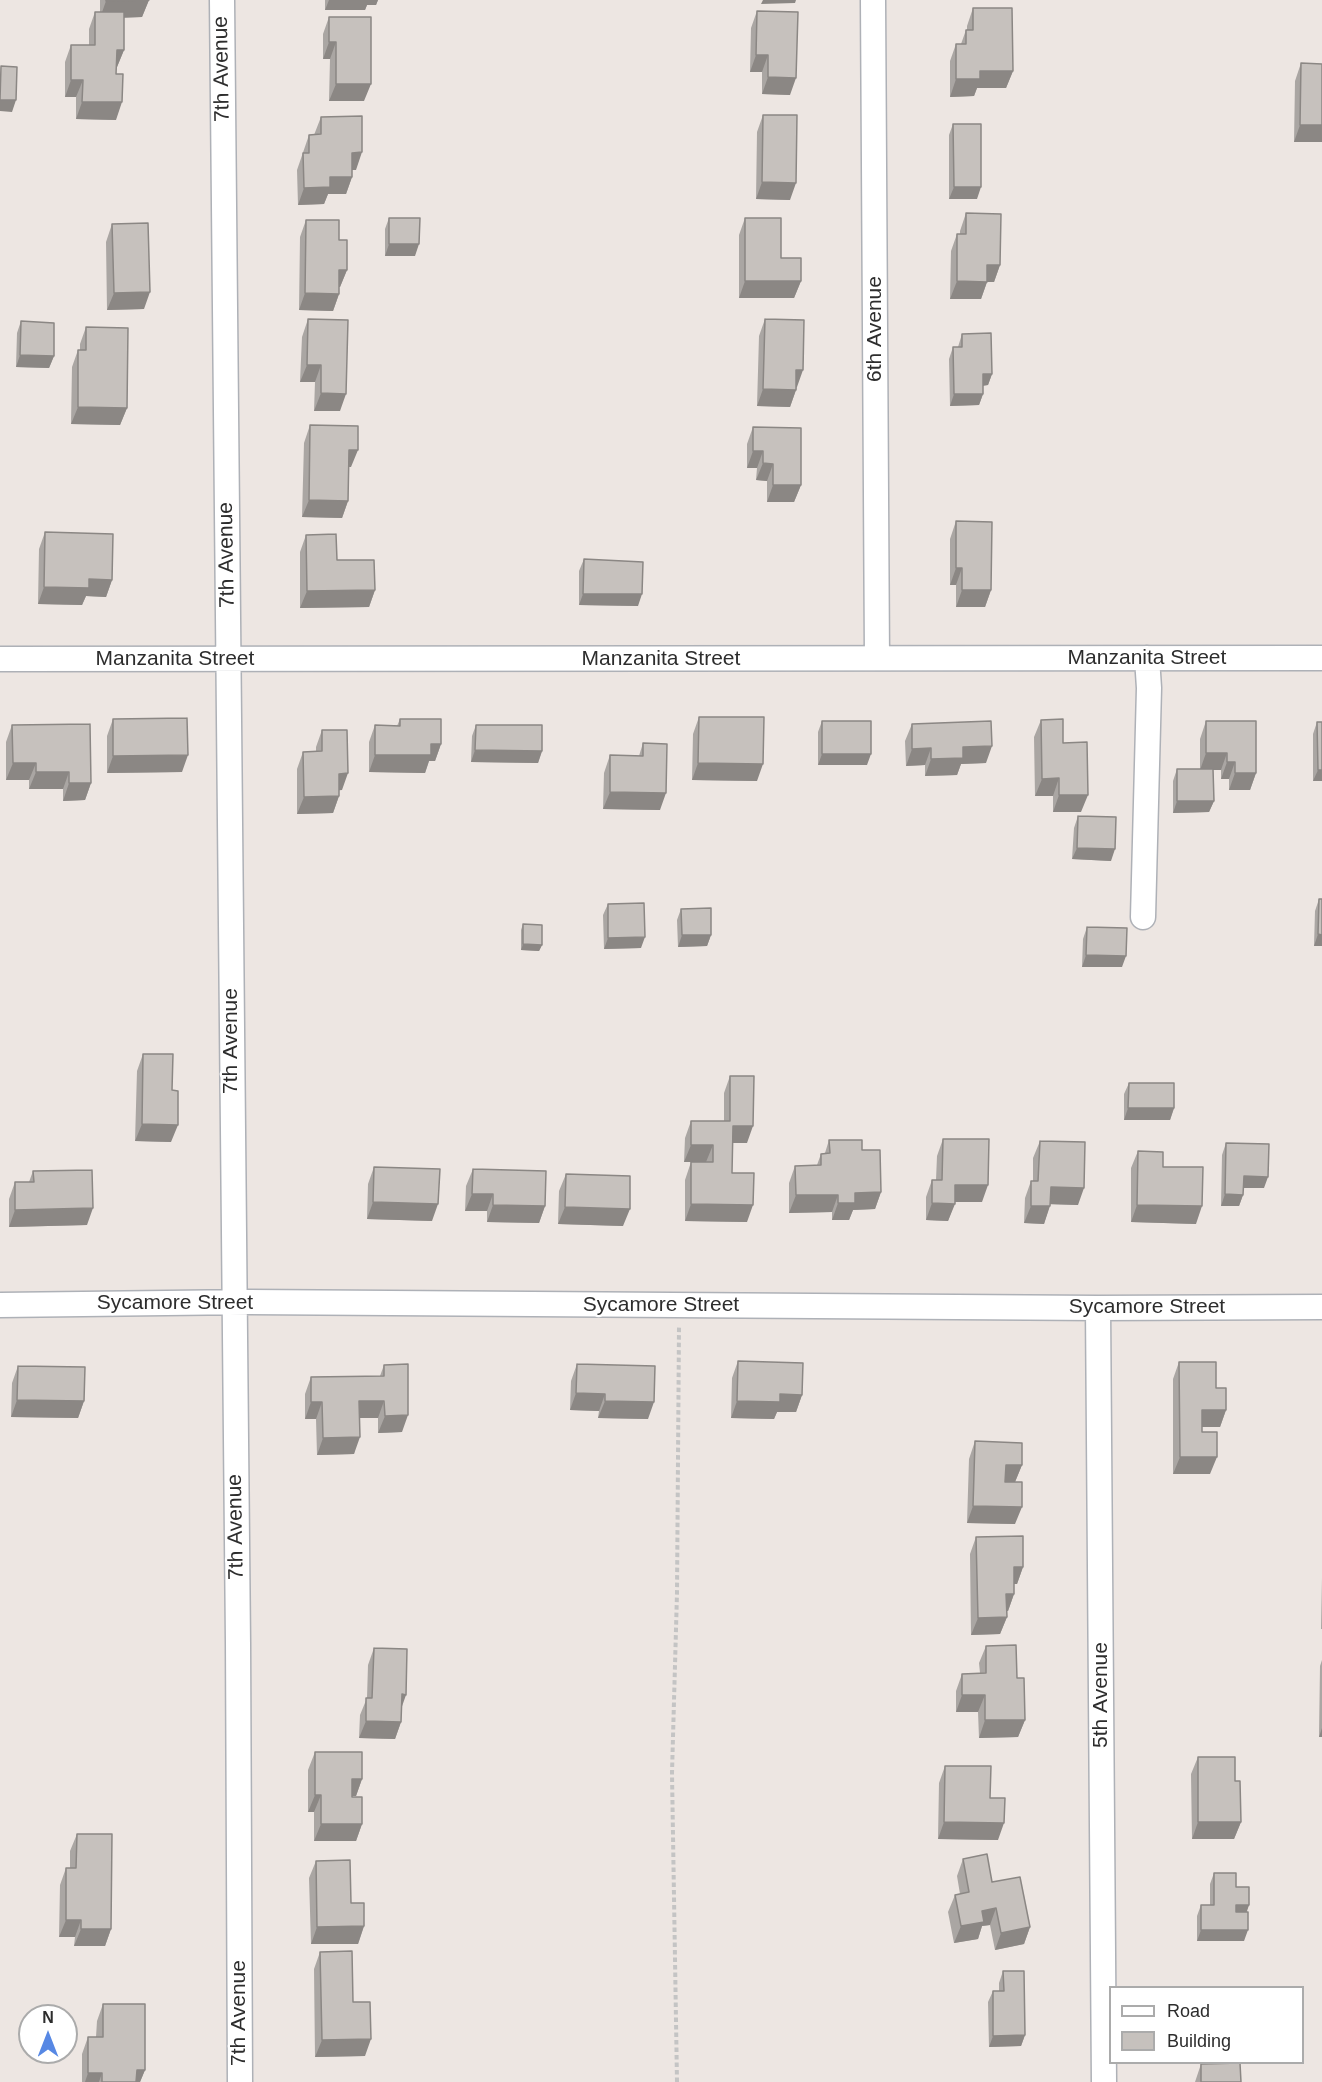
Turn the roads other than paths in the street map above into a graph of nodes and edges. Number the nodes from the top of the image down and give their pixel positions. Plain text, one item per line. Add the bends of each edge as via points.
1 (222, 0) edge
2 (873, 0) edge
3 (877, 658) junction
4 (1147, 658) junction
5 (1322, 658) edge
6 (0, 659) edge
7 (228, 659) junction
8 (1143, 917) dead end
9 (233, 1302) junction
10 (0, 1305) edge
11 (1322, 1306) edge
12 (1098, 1308) junction
13 (240, 2082) edge
14 (1104, 2082) edge

1 - 7 street, 7th Avenue
2 - 3 street, 6th Avenue
3 - 4 street, Manzanita Street
3 - 7 street, Manzanita Street
4 - 5 street, Manzanita Street
4 - 8 street
6 - 7 street, Manzanita Street
7 - 9 street, 7th Avenue
9 - 10 street, Sycamore Street
9 - 12 street, Sycamore Street
9 - 13 street, 7th Avenue
11 - 12 street, Sycamore Street
12 - 14 street, 5th Avenue

